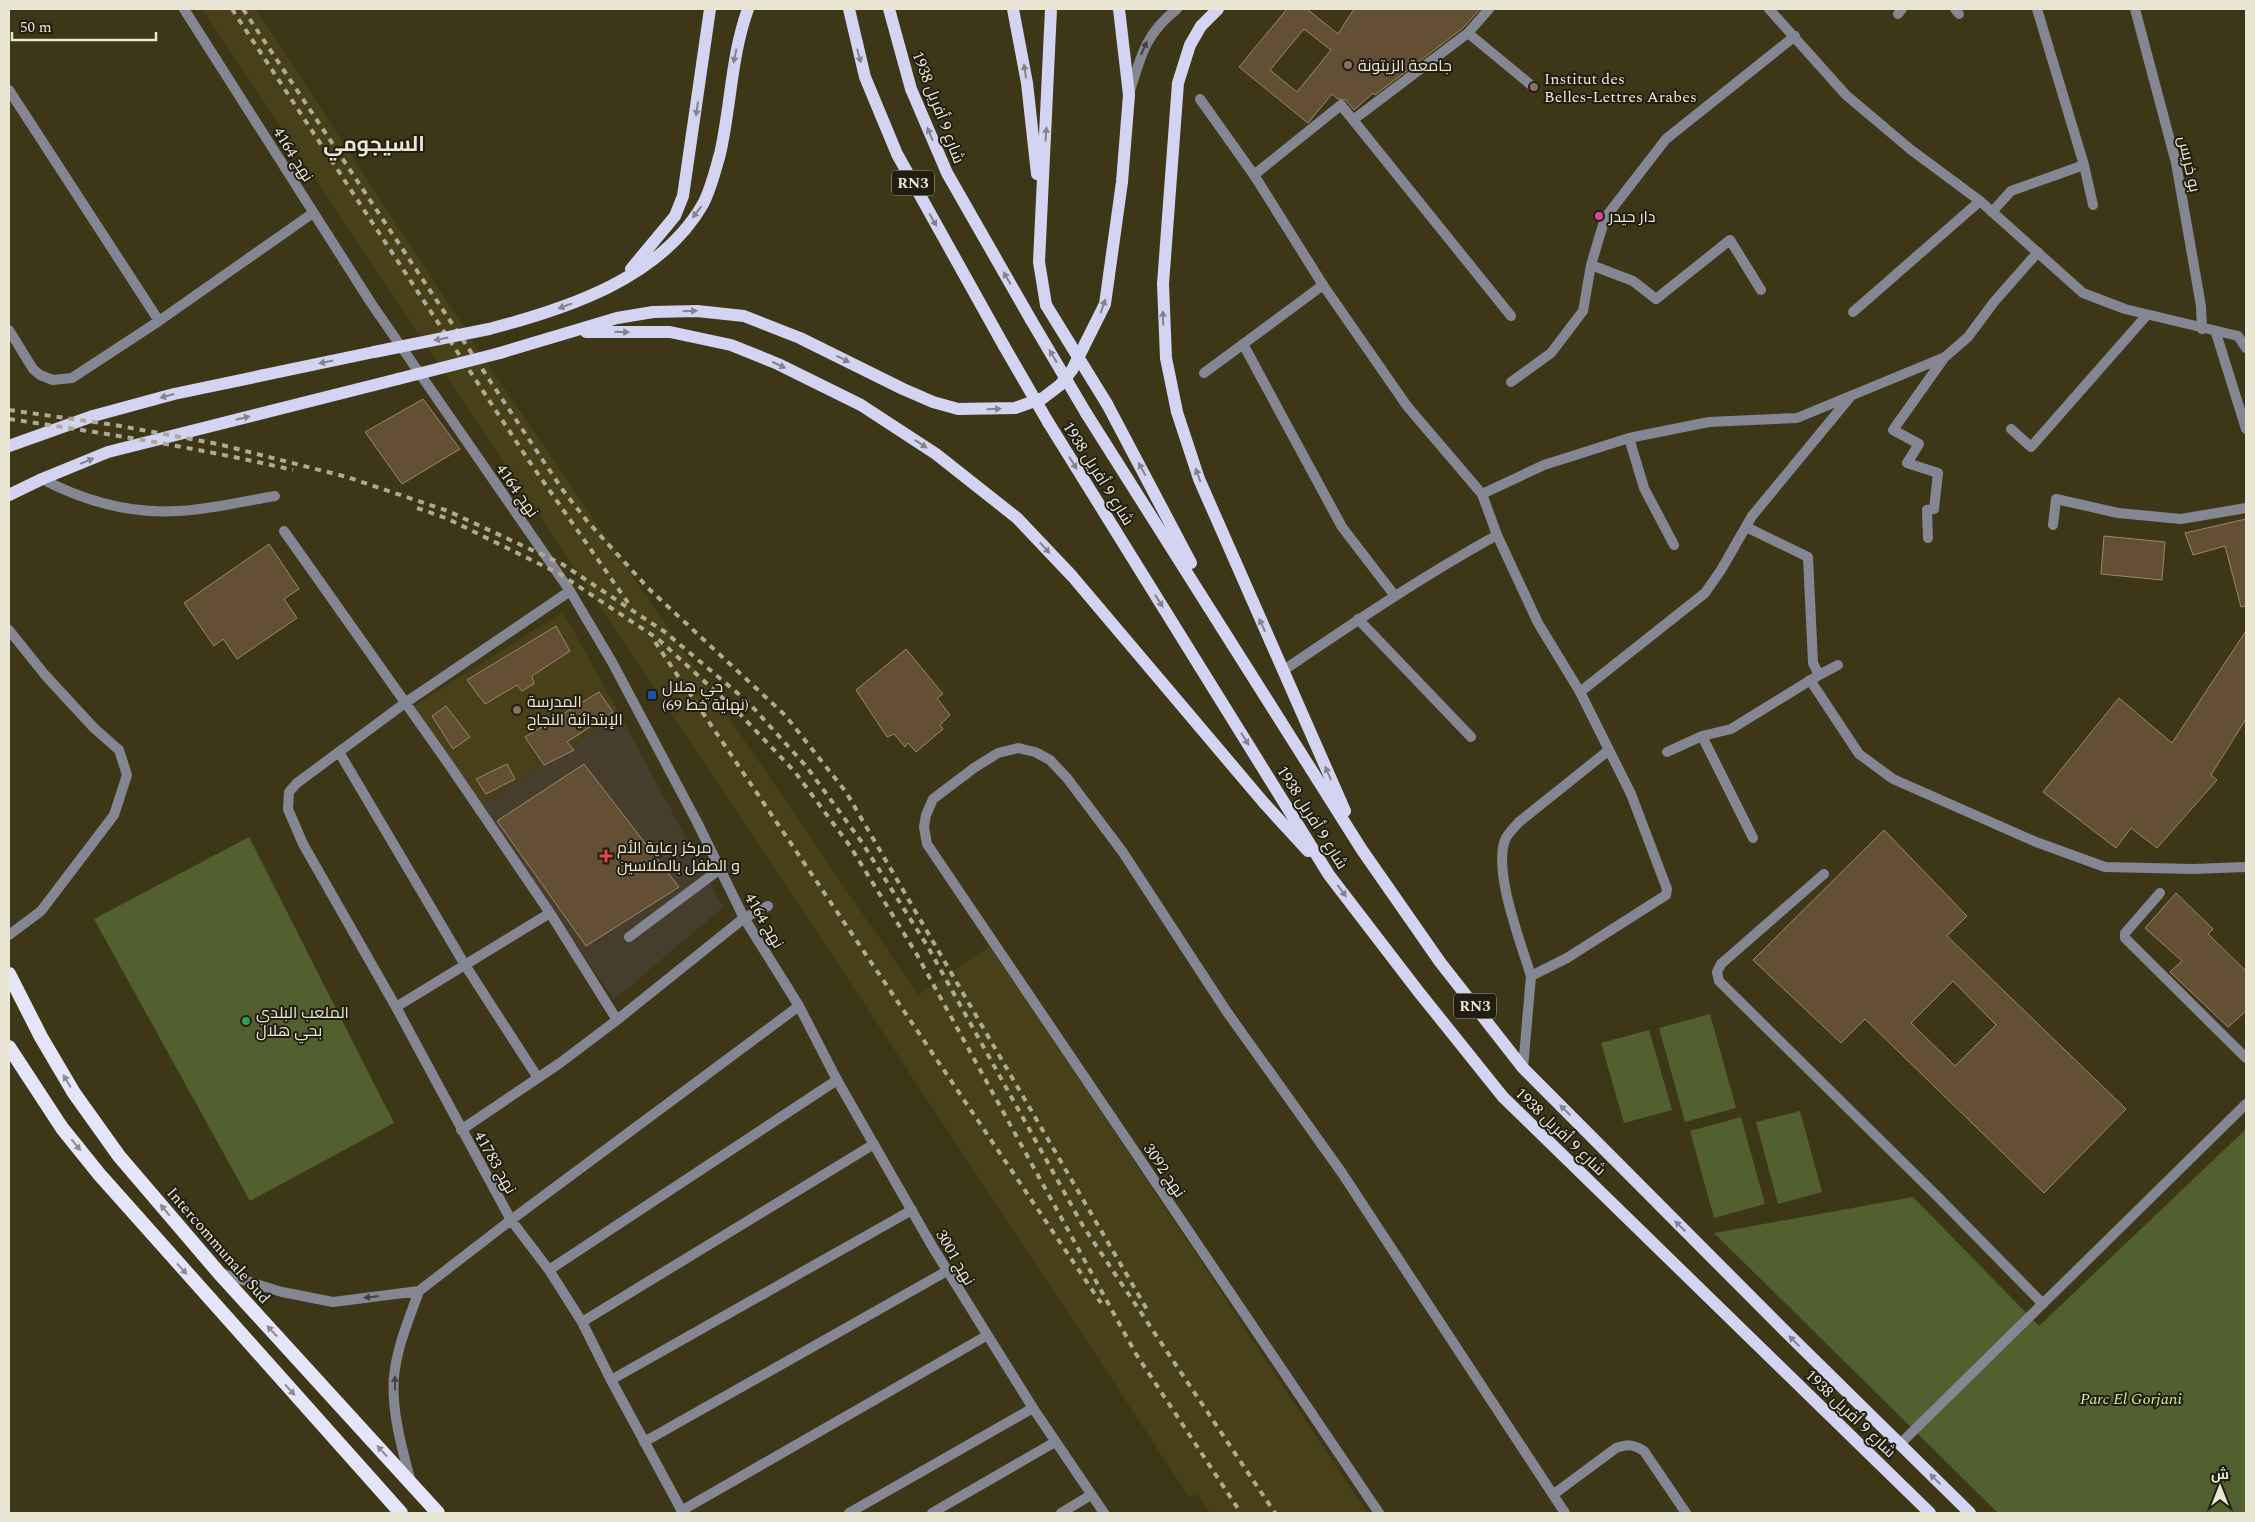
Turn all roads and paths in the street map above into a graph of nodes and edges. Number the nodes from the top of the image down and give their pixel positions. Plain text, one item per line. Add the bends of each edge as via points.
1 (184, 9) edge
2 (710, 9) edge
3 (748, 9) edge
4 (849, 9) edge
5 (889, 9) edge
6 (1013, 9) edge
7 (1051, 9) edge
8 (1119, 9) edge
9 (1177, 9) edge
10 (1218, 9) edge
11 (1489, 9) edge
12 (1769, 9) edge
13 (2037, 9) edge
14 (2135, 9) edge
15 (1468, 33) junction
16 (1795, 36) junction
17 (1531, 85) dead end
18 (9, 90) edge
19 (1129, 95) junction
20 (1200, 99) dead end
21 (1353, 120) junction
22 (2084, 165) junction
23 (1254, 175) junction
24 (1980, 201) junction
25 (2093, 205) dead end
26 (1040, 206) junction
27 (1992, 212) junction
28 (313, 213) junction
29 (2038, 252) junction
30 (1591, 265) junction
31 (624, 277) junction
32 (1323, 285) junction
33 (1762, 290) dead end
34 (1853, 312) dead end
35 (2147, 315) junction
36 (1511, 316) dead end
37 (159, 321) junction
38 (2202, 329) junction
39 (9, 330) edge
40 (574, 332) junction
41 (2216, 333) junction
42 (2242, 336) edge
43 (1243, 344) junction
44 (2246, 348) edge
45 (1945, 357) junction
46 (1204, 373) dead end
47 (1511, 382) dead end
48 (1852, 396) junction
49 (2011, 428) dead end
50 (2246, 429) edge
51 (1629, 438) junction
52 (9, 446) edge
53 (42, 479) junction
54 (1482, 494) junction
55 (9, 495) edge
56 (275, 496) dead end
57 (2246, 508) edge
58 (2053, 525) dead end
59 (1746, 528) junction
60 (284, 531) dead end
61 (1497, 535) junction
62 (1928, 538) dead end
63 (1674, 545) dead end
64 (570, 591) junction
65 (1395, 596) junction
66 (1358, 619) junction
67 (9, 630) edge
68 (1229, 637) junction
69 (1838, 665) dead end
70 (1284, 670) junction
71 (1814, 677) junction
72 (1580, 692) junction
73 (405, 703) junction
74 (1702, 736) junction
75 (1471, 738) dead end
76 (1609, 750) junction
77 (339, 752) junction
78 (1667, 752) dead end
79 (1753, 838) dead end
80 (1362, 850) junction
81 (2246, 867) edge
82 (720, 869) junction
83 (1329, 874) junction
84 (1824, 874) dead end
85 (2160, 893) dead end
86 (768, 906) dead end
87 (550, 913) junction
88 (744, 918) junction
89 (9, 935) edge
90 (629, 937) dead end
91 (466, 965) junction
92 (9, 974) edge
93 (1531, 976) junction
94 (799, 1006) junction
95 (396, 1007) junction
96 (617, 1020) junction
97 (9, 1048) edge
98 (2246, 1058) edge
99 (1523, 1068) junction
100 (538, 1078) junction
101 (837, 1080) junction
102 (2246, 1104) edge
103 (461, 1130) junction
104 (874, 1144) junction
105 (912, 1210) junction
106 (511, 1220) junction
107 (549, 1270) junction
108 (946, 1271) junction
109 (219, 1273) junction
110 (419, 1291) junction
111 (2043, 1304) junction
112 (582, 1322) junction
113 (986, 1336) junction
114 (611, 1380) junction
115 (1032, 1408) junction
116 (644, 1442) junction
117 (1055, 1442) junction
118 (1900, 1444) junction
119 (411, 1482) junction
120 (1554, 1494) junction
121 (1091, 1495) junction
122 (682, 1512) edge
123 (401, 1513) edge
124 (438, 1513) edge
125 (849, 1513) edge
126 (932, 1513) edge
127 (1061, 1513) edge
128 (1104, 1513) edge
129 (1379, 1513) edge
130 (1565, 1513) edge
131 (1686, 1513) edge
132 (1930, 1513) edge
133 (1970, 1513) edge

1 - 28 street, نهج 4164
2 -> 31 main road via 693,139 681,202 675,216
3 -> 31 main road via 733,64 720,153 702,205 666,248 649,263
4 -> 83 main road, شارع 9 أفريل 1938 / RN3, bridge via 865,77 897,154 1048,422
68 -> 5 main road, شارع 9 أفريل 1938 / RN3, bridge via 1086,413 947,173 911,89
26 -> 6 main road via 1027,83
26 -> 7 main road
8 - 19 main road
19 -> 9 street via 1141,54 1153,31
70 -> 10 main road via 1199,479 1177,412 1166,358 1163,284 1178,83 1190,46 1201,26
11 - 15 street
12 - 16 street
13 - 22 street
14 - 38 street, بو خريس via 2176,163 2201,306
15 - 17 street
15 - 21 street
16 - 24 street via 1846,95 1910,149
16 - 30 street via 1666,139 1605,218
18 - 37 street
40 -> 19 main road via 618,318 653,312 696,310 728,313 800,338 934,402 958,409 1015,408 1043,398 1072,370 1105,304 1121,191
20 - 23 street
21 - 23 street via 1341,105
21 - 36 street
22 - 25 street
22 - 27 street via 2012,191
23 - 32 street
24 - 27 street
24 - 34 street
68 -> 26 main road, bridge via 1107,404 1046,305 1039,262
27 - 29 street
28 - 37 street
28 - 64 street, نهج 4164 via 371,303
29 - 35 street via 2083,293
29 - 45 street via 1968,337
30 - 33 street via 1633,281 1656,299 1730,240
30 - 47 street via 1583,311 1551,353
31 -> 52 main road, bridge via 590,297 544,314 488,329 174,394 93,416
32 - 43 street
32 - 54 street via 1407,406
35 - 38 street
35 - 49 street via 2031,447
37 - 39 street via 65,380 45,377 33,369
38 - 41 street
53 -> 40 main road, bridge via 108,452
40 -> 83 main road via 670,332 731,344 861,405 936,454 1017,518 1065,569 1258,796
41 - 42 street
41 - 50 street
42 - 44 street
43 - 46 street
43 - 65 street via 1342,526
45 - 48 street
45 - 62 street via 1893,430 1919,444 1907,463 1938,473 1934,509 1927,510
48 - 51 street via 1797,418 1709,422
48 - 59 street via 1776,484
51 - 54 street via 1544,465
51 - 63 street via 1644,488
53 - 55 main road
53 - 56 street via 94,502 150,511 178,511
54 - 61 street
57 - 58 street via 2181,519 2118,513 2056,499
59 - 71 street via 1808,557
59 - 72 street via 1706,593
60 - 73 street
61 - 65 street
61 - 72 street via 1538,623
64 - 73 street
64 - 82 street, نهج 4164 via 612,662
65 - 66 street
66 - 70 street
66 - 75 street
67 - 89 street via 45,675 118,750 127,775 114,815 41,911
68 - 80 main road, شارع 9 أفريل 1938 / RN3
69 - 71 street
80 -> 70 main road
71 - 74 street via 1731,729
71 - 81 street via 1859,754 1893,780 2036,842 2105,867
72 - 76 street
73 - 77 street
73 - 87 street
74 - 78 street
74 - 79 street
76 - 93 street via 1519,822 1504,842 1501,867
76 - 93 street via 1631,794 1666,895 1566,958
77 - 91 street
77 - 95 street, نهج 41783 via 297,783 290,792 287,800 291,820
80 - 99 main road, شارع 9 أفريل 1938 / RN3 via 1440,962
82 - 88 street, نهج 4164
82 - 90 street
83 -> 132 main road, شارع 9 أفريل 1938 / RN3 via 1503,1097
84 - 111 street via 1720,964 1719,980
85 - 98 street via 2125,933 2125,938
86 - 88 street
87 - 91 street
87 - 96 street
88 - 94 street, نهج 4164
88 - 96 street
91 - 95 street
91 - 100 street
109 -> 92 highway, Intercommunale Sud via 119,1156 74,1094
93 - 99 street
94 - 101 street, نهج 3001
94 - 106 street
95 - 103 street, نهج 41783
96 - 100 street
97 -> 123 highway via 62,1128 105,1181
118 -> 99 main road, شارع 9 أفريل 1938 / RN3
100 - 103 street
101 - 104 street, نهج 3001
101 - 107 street
102 - 111 street
103 - 106 street, نهج 41783
104 - 105 street, نهج 3001
104 - 112 street
105 - 108 street, نهج 3001
105 - 114 street
106 - 107 street, نهج 41783
106 - 110 street
107 - 112 street, نهج 41783
108 - 113 street, نهج 3001
108 - 116 street
110 -> 109 street via 334,1302 282,1292
119 -> 109 highway, Intercommunale Sud
119 -> 110 street via 397,1430 394,1377 403,1337
111 - 118 street
112 - 114 street, نهج 41783
113 - 115 street, نهج 3001
113 - 122 street
114 - 116 street, نهج 41783
115 - 117 street, نهج 3001
115 - 125 street
116 - 122 street, نهج 41783
117 - 121 street, نهج 3001
117 - 126 street
133 -> 118 main road, شارع 9 أفريل 1938 / RN3
119 - 124 highway, Intercommunale Sud
120 - 129 street, نهج 3092 via 1342,1173 1227,1012 1122,851 1050,760 1018,748 998,753 933,799 924,826 927,844
120 - 130 street
120 - 131 street via 1616,1448 1635,1445 1644,1451
121 - 127 street
121 - 128 street, نهج 3001

